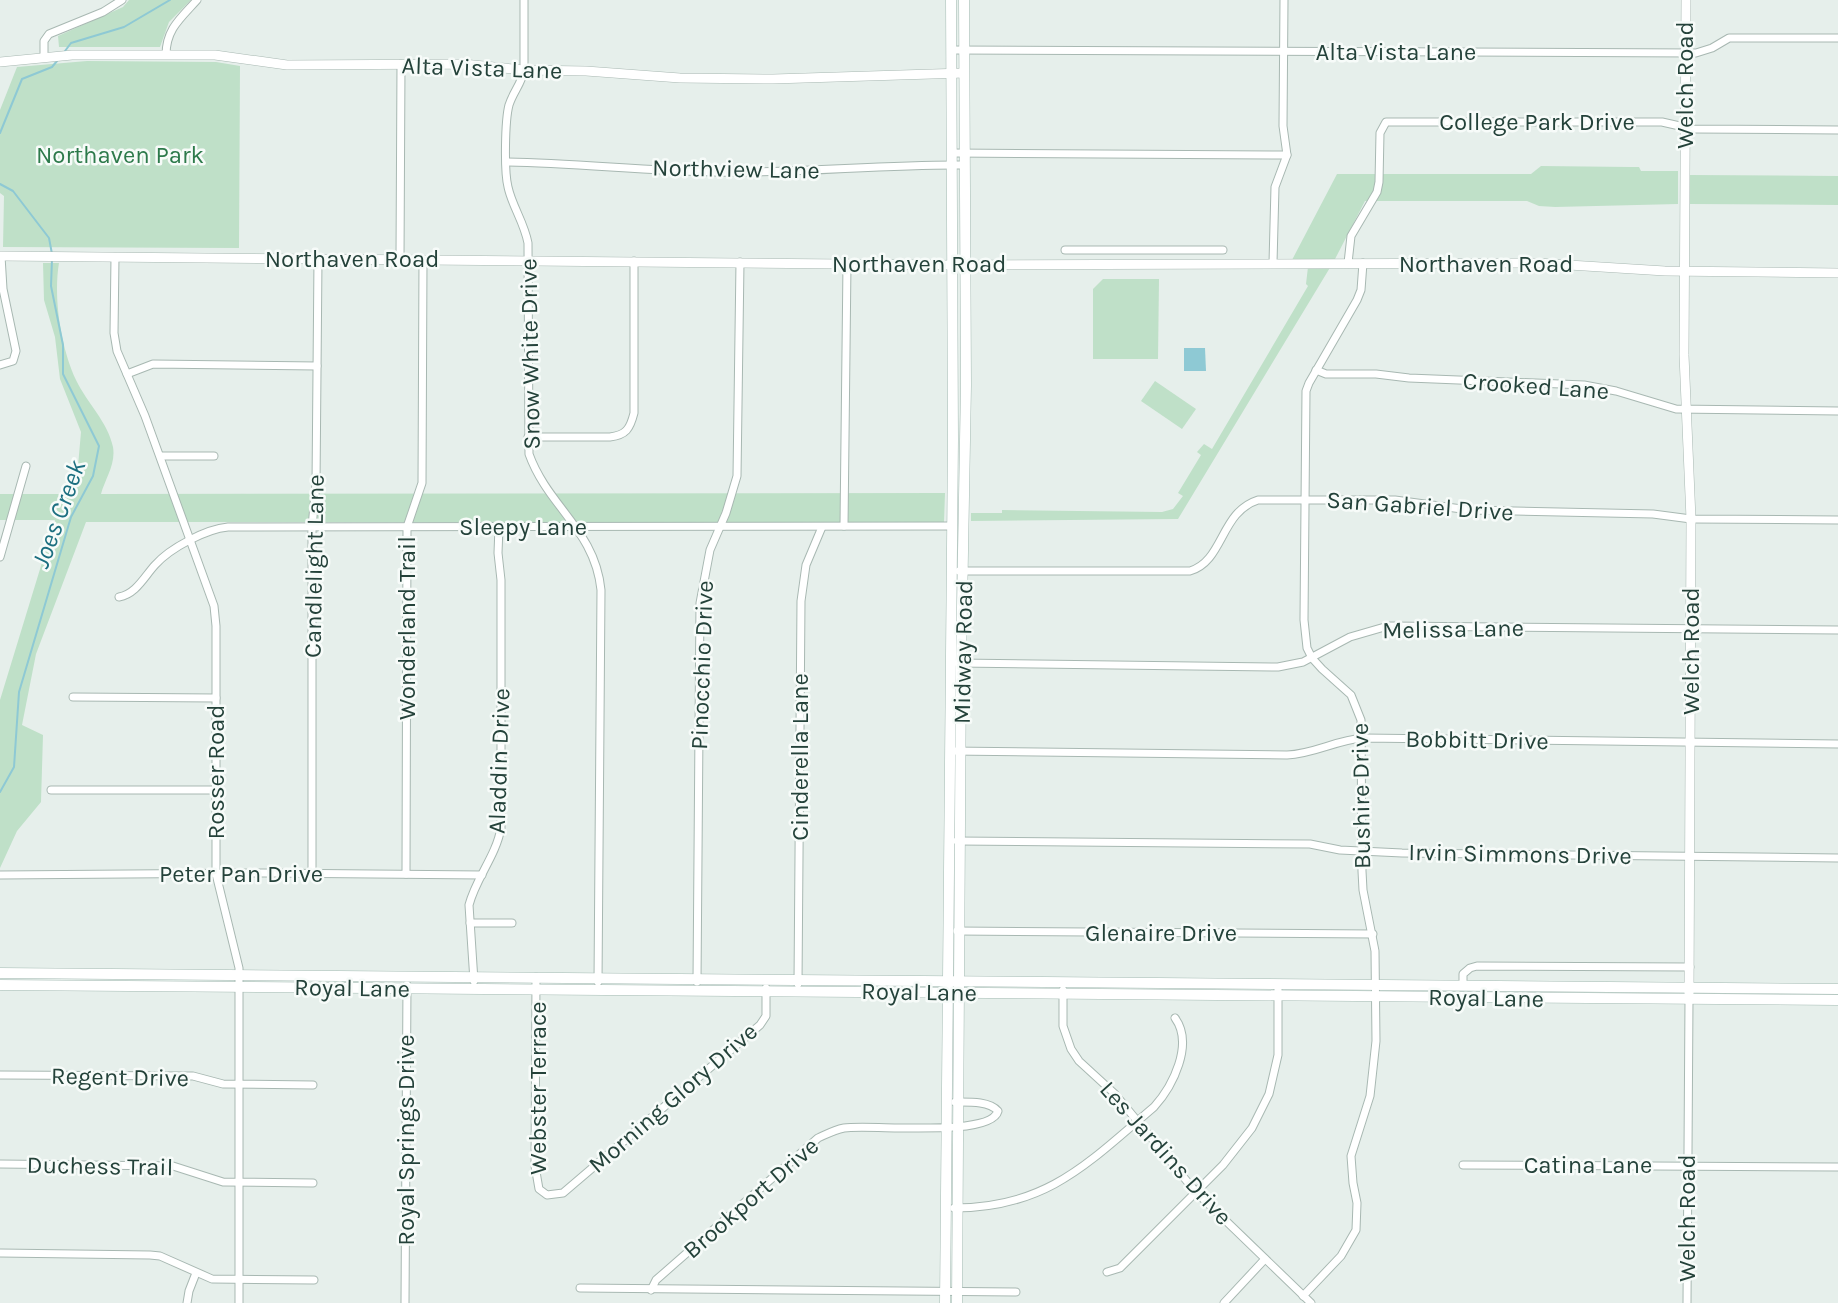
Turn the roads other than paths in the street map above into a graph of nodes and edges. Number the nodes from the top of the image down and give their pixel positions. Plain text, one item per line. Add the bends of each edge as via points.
1 (197, 0) edge
2 (524, 0) edge
3 (951, 0) edge
4 (964, 0) edge
5 (1284, 0) edge
6 (1686, 0) edge
7 (120, 1) edge
8 (1838, 38) edge
9 (951, 50) junction
10 (964, 50) junction
11 (1284, 51) junction
12 (1686, 53) junction
13 (166, 55) junction
14 (47, 57) junction
15 (0, 62) edge
16 (401, 64) junction
17 (524, 70) junction
18 (951, 72) junction
19 (964, 72) junction
20 (1685, 128) junction
21 (1838, 130) edge
22 (952, 153) junction
23 (964, 153) junction
24 (1287, 155) junction
25 (507, 162) junction
26 (952, 165) junction
27 (965, 165) junction
28 (1065, 250) dead end
29 (1098, 250) junction
30 (1200, 250) junction
31 (1223, 250) dead end
32 (1, 256) edge
33 (115, 257) junction
34 (317, 259) junction
35 (400, 259) junction
36 (424, 260) junction
37 (528, 260) junction
38 (634, 261) junction
39 (740, 262) junction
40 (847, 263) junction
41 (1200, 263) junction
42 (1273, 263) junction
43 (1348, 263) junction
44 (1363, 263) junction
45 (1097, 264) junction
46 (952, 265) junction
47 (965, 265) junction
48 (1685, 271) junction
49 (1838, 273) edge
50 (0, 365) edge
51 (317, 366) junction
52 (1316, 370) junction
53 (127, 374) junction
54 (1686, 410) junction
55 (1838, 411) edge
56 (528, 437) junction
57 (161, 456) junction
58 (214, 456) dead end
59 (26, 466) dead end
60 (1305, 499) junction
61 (1691, 520) junction
62 (1838, 520) edge
63 (719, 526) junction
64 (844, 526) junction
65 (952, 526) junction
66 (312, 527) junction
67 (407, 527) junction
68 (499, 527) junction
69 (576, 527) junction
70 (822, 527) junction
71 (191, 541) junction
72 (0, 557) edge
73 (951, 571) junction
74 (964, 571) junction
75 (119, 597) dead end
76 (1691, 629) junction
77 (1838, 630) edge
78 (1312, 657) junction
79 (956, 663) junction
80 (73, 696) dead end
81 (216, 698) junction
82 (1363, 738) junction
83 (1690, 743) junction
84 (1838, 744) edge
85 (956, 751) junction
86 (51, 790) dead end
87 (215, 790) junction
88 (961, 841) junction
89 (950, 842) junction
90 (1362, 850) junction
91 (1690, 857) junction
92 (1838, 858) edge
93 (312, 873) junction
94 (0, 874) edge
95 (215, 874) junction
96 (406, 874) junction
97 (482, 874) junction
98 (470, 923) junction
99 (512, 923) dead end
100 (949, 931) junction
101 (961, 931) junction
102 (1373, 934) junction
103 (1689, 967) junction
104 (0, 973) edge
105 (240, 975) junction
106 (407, 976) junction
107 (474, 976) junction
108 (536, 977) junction
109 (598, 978) junction
110 (862, 979) junction
111 (766, 980) junction
112 (954, 981) junction
113 (1063, 983) junction
114 (697, 984) junction
115 (1278, 984) junction
116 (0, 985) edge
117 (1375, 985) junction
118 (798, 986) junction
119 (240, 987) junction
120 (1689, 988) junction
121 (407, 989) junction
122 (475, 989) junction
123 (537, 989) junction
124 (1838, 989) edge
125 (598, 990) junction
126 (862, 991) junction
127 (766, 992) junction
128 (1464, 992) junction
129 (954, 993) junction
130 (1063, 995) junction
131 (1278, 996) junction
132 (1375, 997) junction
133 (1689, 1000) junction
134 (1838, 1000) edge
135 (1175, 1018) dead end
136 (0, 1075) edge
137 (240, 1085) junction
138 (313, 1085) dead end
139 (947, 1102) junction
140 (959, 1102) junction
141 (1137, 1121) junction
142 (947, 1126) junction
143 (959, 1126) junction
144 (0, 1164) edge
145 (1463, 1165) dead end
146 (1687, 1166) junction
147 (1838, 1167) edge
148 (239, 1183) junction
149 (313, 1183) dead end
150 (1195, 1191) junction
151 (547, 1195) joint
152 (946, 1208) junction
153 (958, 1208) junction
154 (0, 1253) edge
155 (1265, 1259) junction
156 (1107, 1272) dead end
157 (196, 1273) junction
158 (239, 1280) junction
159 (314, 1280) dead end
160 (580, 1288) dead end
161 (650, 1290) junction
162 (1016, 1292) dead end
163 (1303, 1296) junction
164 (957, 1297) edge
165 (945, 1298) edge
166 (187, 1303) edge
167 (239, 1303) edge
168 (405, 1303) edge
169 (1224, 1303) edge
170 (1311, 1303) edge
171 (1687, 1303) edge

1 - 13 street via 171,28
2 - 17 street, Snow White Drive
3 - 9 main road, Midway Road
4 - 10 main road, Midway Road
5 - 11 street
6 - 12 street, Welch Road
7 - 14 street via 49,34 44,41
8 - 12 street, Alta Vista Lane via 1729,38 1704,51
9 - 10 street, Alta Vista Lane
9 - 18 main road, Midway Road
10 - 11 street, Alta Vista Lane
10 - 19 main road, Midway Road
11 - 12 street, Alta Vista Lane
11 - 24 street
12 - 20 street, Welch Road
13 - 14 street, Alta Vista Lane
13 - 16 street, Alta Vista Lane via 215,55 288,65
14 - 15 street, Alta Vista Lane
16 - 17 street, Alta Vista Lane
16 - 35 street
17 - 18 street, Alta Vista Lane via 761,79
17 - 25 street, Snow White Drive via 510,102
18 - 19 street, Alta Vista Lane
18 - 22 main road, Midway Road
19 - 23 main road, Midway Road
20 - 21 street, College Park Drive
20 - 43 street, College Park Drive via 1662,122 1386,122 1380,133 1377,192 1351,236
20 - 48 street, Welch Road
22 - 23 street
22 - 26 main road, Midway Road
23 - 24 street
23 - 27 main road, Midway Road
24 - 42 street via 1275,187
25 - 26 street, Northview Lane via 712,172
25 - 37 street, Snow White Drive via 508,187 526,229
26 - 27 street, Northview Lane
26 - 46 main road, Midway Road
27 - 47 main road, Midway Road
28 - 29 street
29 - 30 street
29 - 45 street
30 - 31 street
30 - 41 street
32 - 33 street, Northaven Road
32 - 50 street via 16,351 13,361
33 - 34 street, Northaven Road
33 - 53 street, Rosser Road via 115,343
34 - 35 street, Northaven Road
34 - 51 street, Candlelight Lane
35 - 36 street, Northaven Road
36 - 37 street, Northaven Road
36 - 67 street, Wonderland Trail via 422,483
37 - 38 street, Northaven Road
37 - 56 street, Snow White Drive
38 - 39 street, Northaven Road
38 - 56 street via 634,414 630,428 610,437
39 - 40 street, Northaven Road
39 - 63 street, Pinocchio Drive via 737,477
40 - 46 street, Northaven Road
40 - 64 street
41 - 42 street, Northaven Road
41 - 45 street, Northaven Road
42 - 43 street, Northaven Road
43 - 44 street, Northaven Road
44 - 48 street, Northaven Road via 1537,263
44 - 52 street via 1361,290
45 - 47 street, Northaven Road
46 - 47 street, Northaven Road
46 - 65 main road, Midway Road
47 - 74 main road, Midway Road
48 - 49 street, Northaven Road
48 - 54 street, Welch Road
51 - 53 street via 153,364
51 - 66 street, Candlelight Lane via 317,484
52 - 54 street, Crooked Lane via 1584,385
52 - 60 street via 1306,391
53 - 57 street, Rosser Road
54 - 55 street, Crooked Lane
54 - 61 street, Welch Road
56 - 69 street, Snow White Drive via 536,472
57 - 58 street
57 - 71 street, Rosser Road
59 - 72 street
60 - 61 street, San Gabriel Drive via 1395,500 1469,510 1653,514
60 - 74 street, San Gabriel Drive via 1258,500 1241,507 1207,561 1189,571
60 - 78 street via 1305,637
61 - 62 street, San Gabriel Drive
61 - 76 street, Welch Road
63 - 69 street, Sleepy Lane
63 - 70 street, Sleepy Lane
63 - 114 street, Pinocchio Drive via 700,603
64 - 65 street, Sleepy Lane
64 - 70 street, Sleepy Lane
65 - 73 main road, Midway Road
66 - 67 street, Sleepy Lane
66 - 71 street, Sleepy Lane via 216,528
66 - 93 street, Candlelight Lane
67 - 68 street, Sleepy Lane
67 - 96 street, Wonderland Trail
68 - 69 street, Sleepy Lane
68 - 97 street, Aladdin Drive via 501,828
69 - 109 street, Snow White Drive via 595,558 601,590
70 - 118 street, Cinderella Lane via 806,565 801,601
71 - 75 street, Sleepy Lane via 165,555 133,592
71 - 81 street, Rosser Road via 214,606
73 - 74 street, San Gabriel Drive
73 - 79 main road, Midway Road
74 - 79 main road, Midway Road
76 - 77 street, Melissa Lane
76 - 78 street, Melissa Lane via 1388,626 1350,637
76 - 83 street, Welch Road
78 - 79 street, Melissa Lane via 1278,667
78 - 82 street, Bushire Drive via 1351,695
79 - 85 main road, Midway Road
80 - 81 street
81 - 87 street, Rosser Road
82 - 83 street, Bobbitt Drive
82 - 85 street, Bobbitt Drive via 1287,755
82 - 90 street, Bushire Drive
83 - 84 street, Bobbitt Drive
83 - 91 street, Welch Road
85 - 88 main road, Midway Road
85 - 89 main road, Midway Road
86 - 87 street
87 - 95 street, Rosser Road
88 - 89 street, Irvin Simmons Drive
88 - 90 street, Irvin Simmons Drive via 1310,844
88 - 101 main road, Midway Road
89 - 100 main road, Midway Road
90 - 91 street, Irvin Simmons Drive
90 - 102 street, Bushire Drive via 1363,890
91 - 92 street, Irvin Simmons Drive
91 - 103 street, Welch Road
93 - 95 street, Peter Pan Drive
93 - 96 street, Peter Pan Drive
94 - 95 street, Peter Pan Drive
95 - 105 street, Rosser Road
96 - 97 street, Peter Pan Drive
97 - 98 street, Aladdin Drive via 469,905
98 - 99 street
98 - 107 street, Aladdin Drive
100 - 101 street, Glenaire Drive
100 - 112 main road, Midway Road
101 - 102 street, Glenaire Drive
101 - 112 main road, Midway Road
102 - 117 street, Bushire Drive
103 - 120 street, Welch Road
103 - 128 street via 1477,966 1463,974
104 - 105 main road, Royal Lane
105 - 106 main road, Royal Lane
105 - 119 street, Rosser Road
106 - 107 main road, Royal Lane
106 - 121 street, Royal Springs Drive
107 - 108 main road, Royal Lane
107 - 122 street, Aladdin Drive
108 - 109 main road, Royal Lane
108 - 123 street, Webster Terrace
109 - 114 main road, Royal Lane
109 - 125 street, Snow White Drive
110 - 112 main road, Royal Lane
110 - 118 main road, Royal Lane
110 - 126 main road
111 - 114 main road, Royal Lane
111 - 118 main road, Royal Lane
111 - 127 street, Morning Glory Drive
112 - 113 main road, Royal Lane
112 - 129 main road, Midway Road
113 - 115 main road, Royal Lane
113 - 130 street, Les Jardins Drive
114 - 125 main road, Royal Lane
114 - 127 main road, Royal Lane
115 - 117 main road, Royal Lane
115 - 131 street
116 - 119 main road, Royal Lane
117 - 128 main road, Royal Lane
117 - 132 street, Bushire Drive
118 - 126 main road, Royal Lane
118 - 127 main road, Royal Lane
119 - 121 main road, Royal Lane
119 - 137 street, Rosser Road
120 - 124 main road, Royal Lane
120 - 128 main road, Royal Lane
120 - 133 street, Welch Road
121 - 122 main road, Royal Lane
121 - 168 street, Royal Springs Drive
122 - 123 main road, Royal Lane
123 - 125 main road, Royal Lane
123 - 151 street, Webster Terrace via 535,1166 539,1189
126 - 129 main road, Royal Lane
127 - 151 street, Morning Glory Drive via 766,1016 760,1025 562,1193
128 - 132 main road, Royal Lane
128 - 133 main road, Royal Lane
129 - 130 main road, Royal Lane
129 - 139 main road, Midway Road
129 - 140 main road, Midway Road
130 - 131 main road, Royal Lane
130 - 141 street, Les Jardins Drive via 1063,1026 1071,1049
131 - 132 main road, Royal Lane
131 - 150 street via 1278,1055 1269,1094 1237,1149
132 - 163 street, Bushire Drive via 1374,1074 1351,1156 1356,1230 1341,1256
133 - 134 main road, Royal Lane
133 - 146 street, Welch Road
135 - 141 street via 1182,1034 1177,1070 1165,1096
136 - 137 street, Regent Drive via 193,1076
137 - 138 street, Regent Drive
137 - 148 street, Rosser Road
139 - 140 street
139 - 142 main road, Midway Road
140 - 143 main road, Midway Road
140 - 143 street, Brookport Drive via 993,1106 998,1111 995,1119
141 - 150 street, Les Jardins Drive
141 - 153 street via 1071,1175 1039,1193 996,1206
142 - 143 street, Brookport Drive
142 - 152 main road, Midway Road
142 - 161 street, Brookport Drive via 845,1128 818,1138
143 - 153 main road, Midway Road
144 - 148 street, Duchess Trail via 173,1166 215,1181
145 - 146 street, Catina Lane
146 - 147 street, Catina Lane
146 - 171 street, Welch Road
148 - 149 street, Duchess Trail
148 - 158 street, Rosser Road
150 - 155 street, Les Jardins Drive
150 - 156 street via 1120,1268
152 - 153 street
152 - 165 main road, Midway Road
153 - 164 main road, Midway Road
154 - 157 street via 150,1255
155 - 163 street, Les Jardins Drive
155 - 169 street
157 - 158 street
157 - 166 street
158 - 159 street
158 - 167 street, Rosser Road
160 - 161 street
161 - 165 street
162 - 164 street
163 - 170 street, Les Jardins Drive
164 - 165 street

